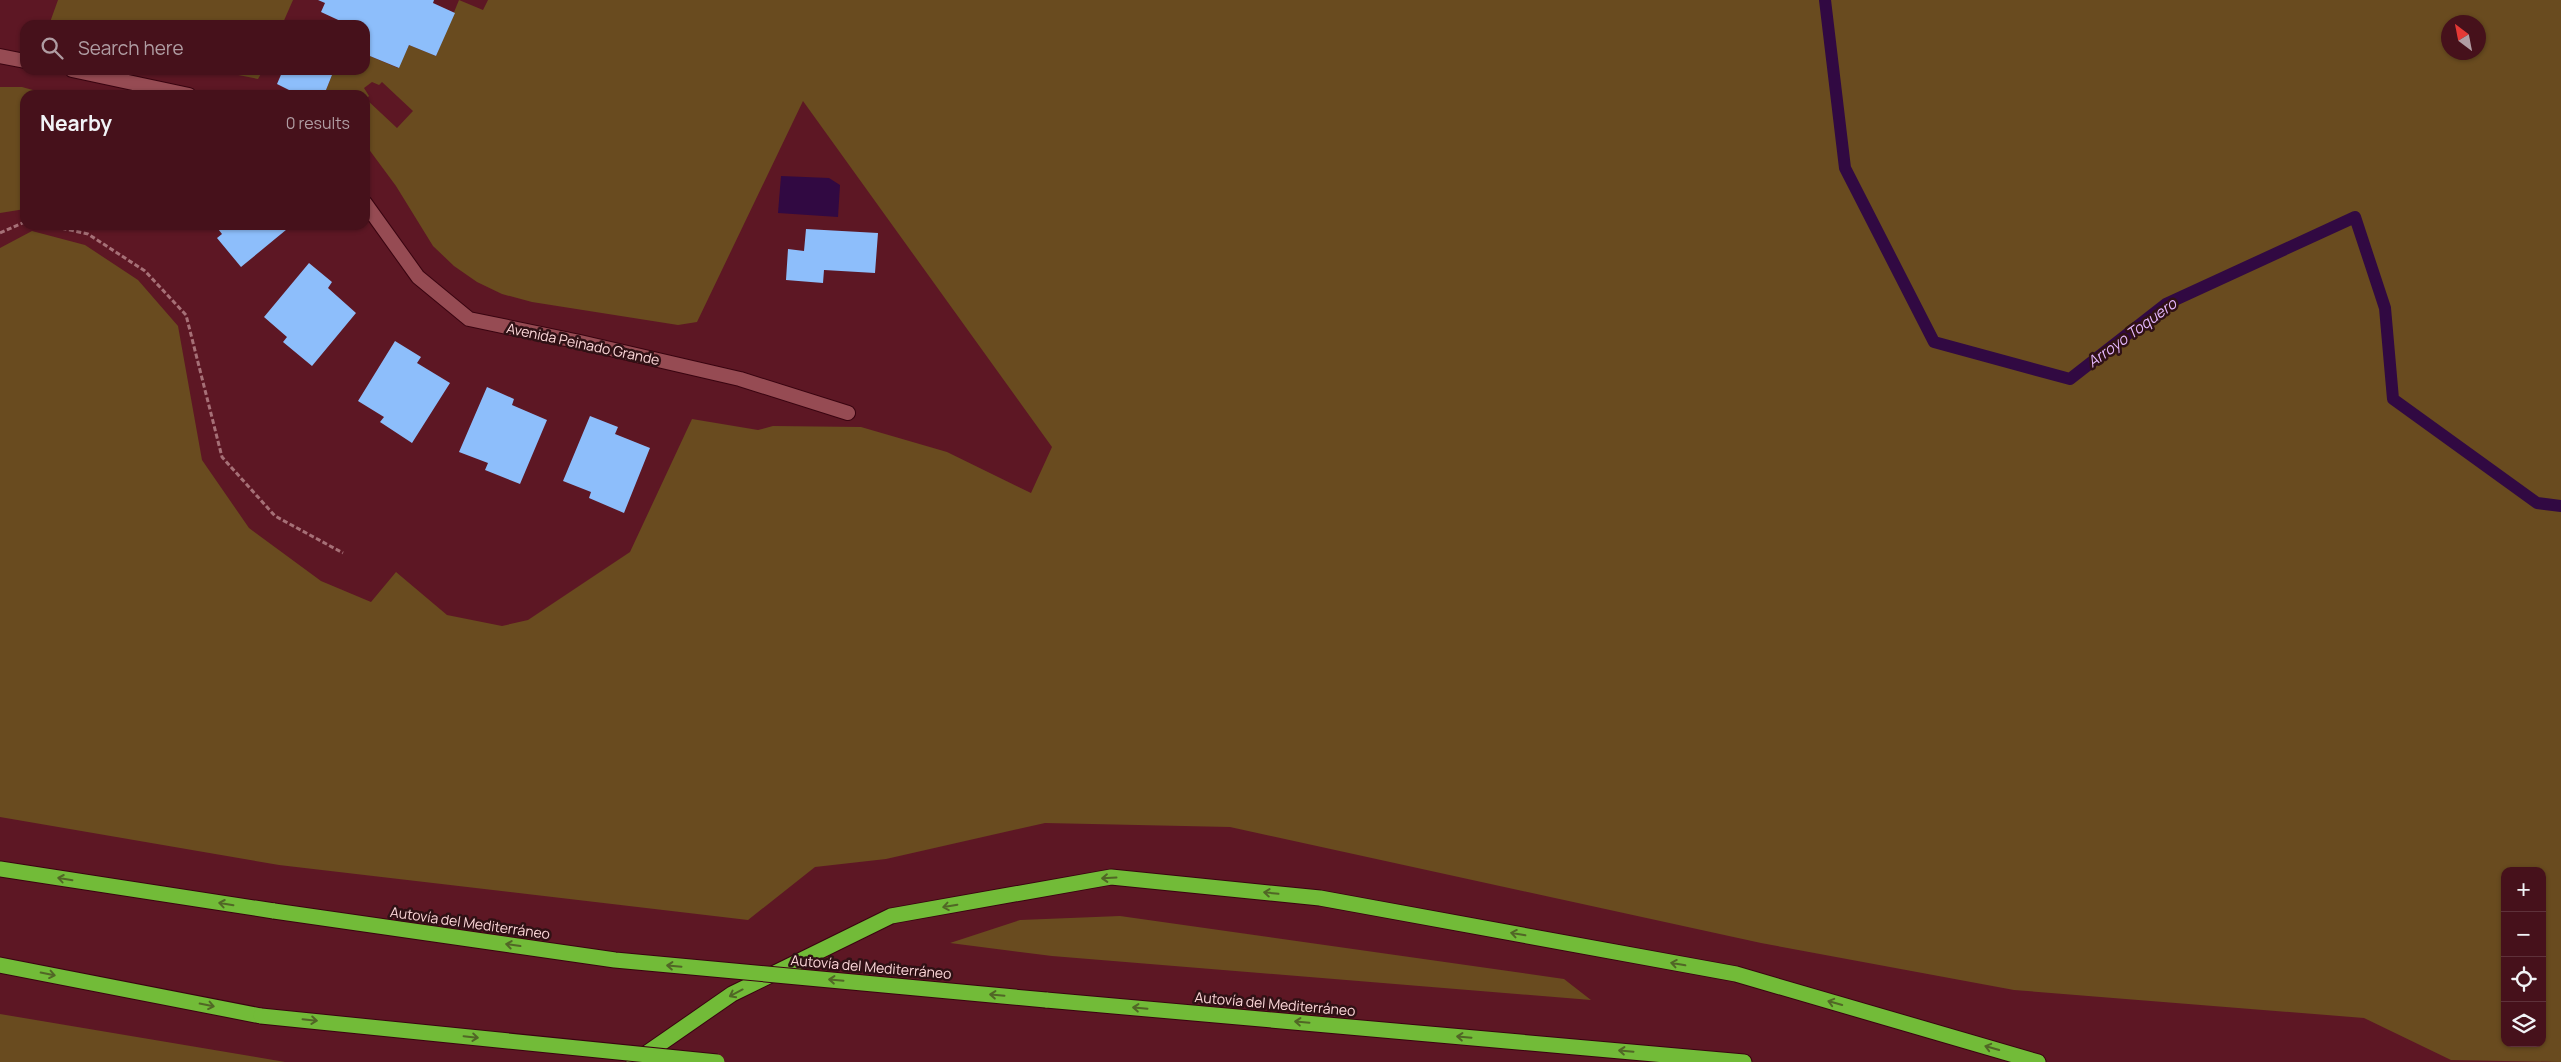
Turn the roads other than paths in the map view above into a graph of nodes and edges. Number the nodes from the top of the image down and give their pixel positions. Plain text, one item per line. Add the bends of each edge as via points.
1 (0, 56) edge
2 (20, 60) edge
3 (96, 75) edge
4 (166, 90) edge
5 (370, 210) edge
6 (848, 413) dead end
7 (0, 869) edge
8 (0, 965) edge
9 (634, 1062) edge
10 (717, 1062) edge
11 (1744, 1062) edge
12 (2038, 1062) edge

1 - 2 street
3 - 4 street
5 - 6 street, Avenida Peinado Grande via 418,277 469,319 740,379
11 -> 7 highway, Autovía del Mediterráneo, bridge via 615,960
8 -> 10 highway, bridge via 261,1016
12 -> 9 highway via 1736,974 1320,898 1110,877 891,916 732,994

